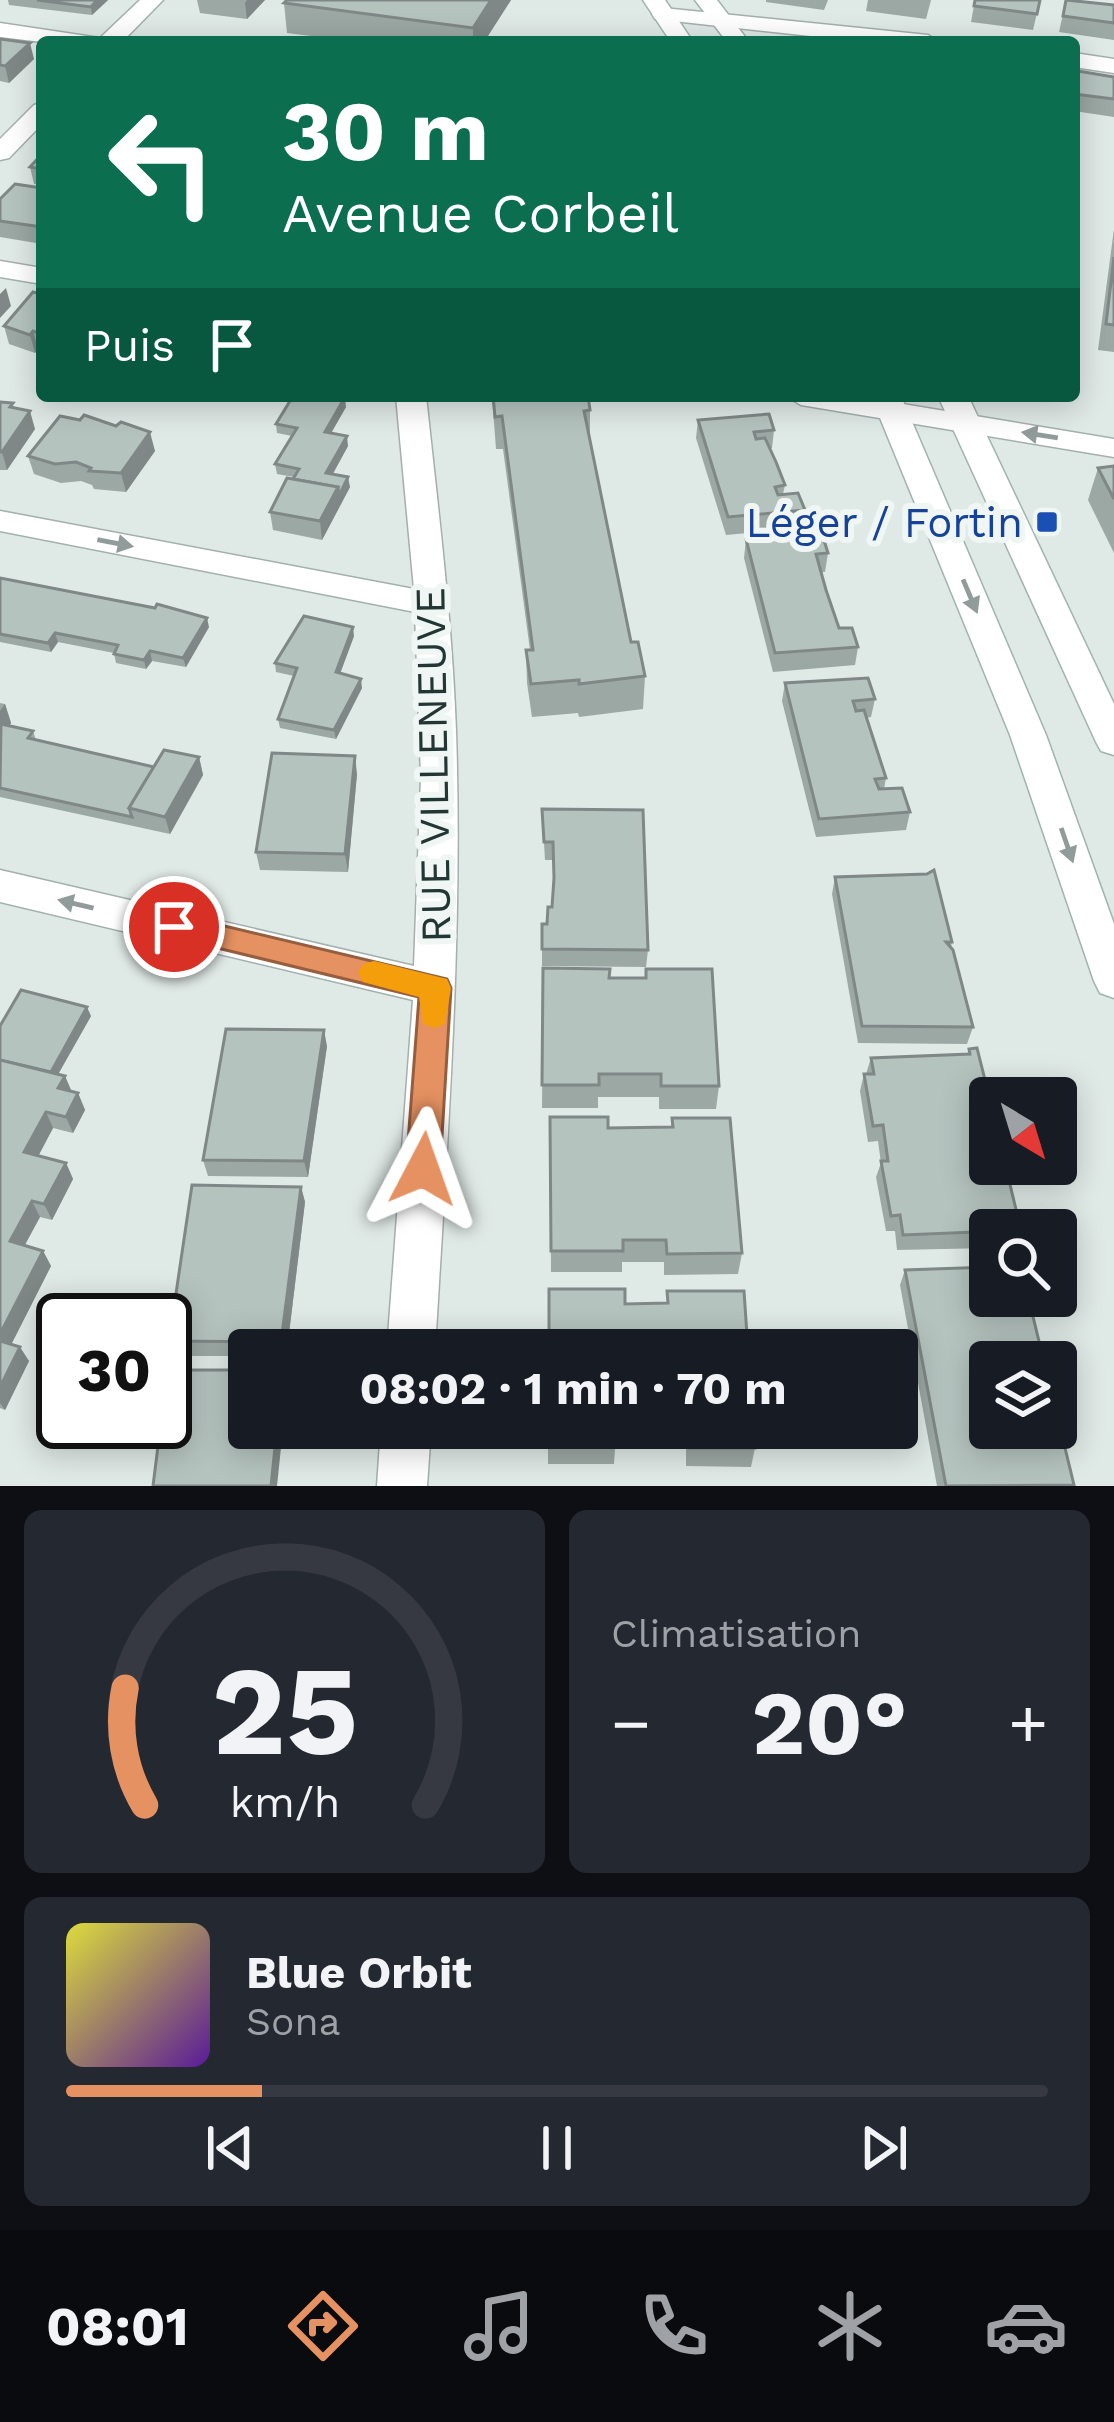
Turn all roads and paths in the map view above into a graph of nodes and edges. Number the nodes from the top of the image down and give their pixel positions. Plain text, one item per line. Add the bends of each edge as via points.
1 (152, 0) edge
2 (658, 7) edge
3 (712, 8) edge
4 (0, 30) edge
5 (46, 36) edge
6 (115, 36) edge
7 (678, 36) edge
8 (733, 36) edge
9 (890, 36) edge
10 (1080, 61) edge
11 (1114, 65) edge
12 (36, 116) edge
13 (0, 152) edge
14 (0, 269) edge
15 (36, 275) edge
16 (411, 402) edge
17 (889, 403) edge
18 (960, 410) edge
19 (1114, 448) edge
20 (0, 521) edge
21 (433, 604) junction
22 (1114, 742) edge
23 (0, 886) edge
24 (1114, 981) edge
25 (436, 988) junction
26 (412, 1329) edge
27 (405, 1449) edge
28 (402, 1486) edge

1 - 6 street
2 - 3 street
2 - 7 street
3 - 8 street
3 - 9 street
4 - 5 street
10 - 11 street
12 - 13 street
14 - 15 street
16 - 21 street, RUE VILLENEUVE
17 - 18 street
17 -> 24 street via 1028,735
19 -> 18 street
18 - 22 street
20 -> 21 street
21 - 25 street, RUE VILLENEUVE
25 -> 23 street
25 - 26 street, RUE VILLENEUVE
27 - 28 street

